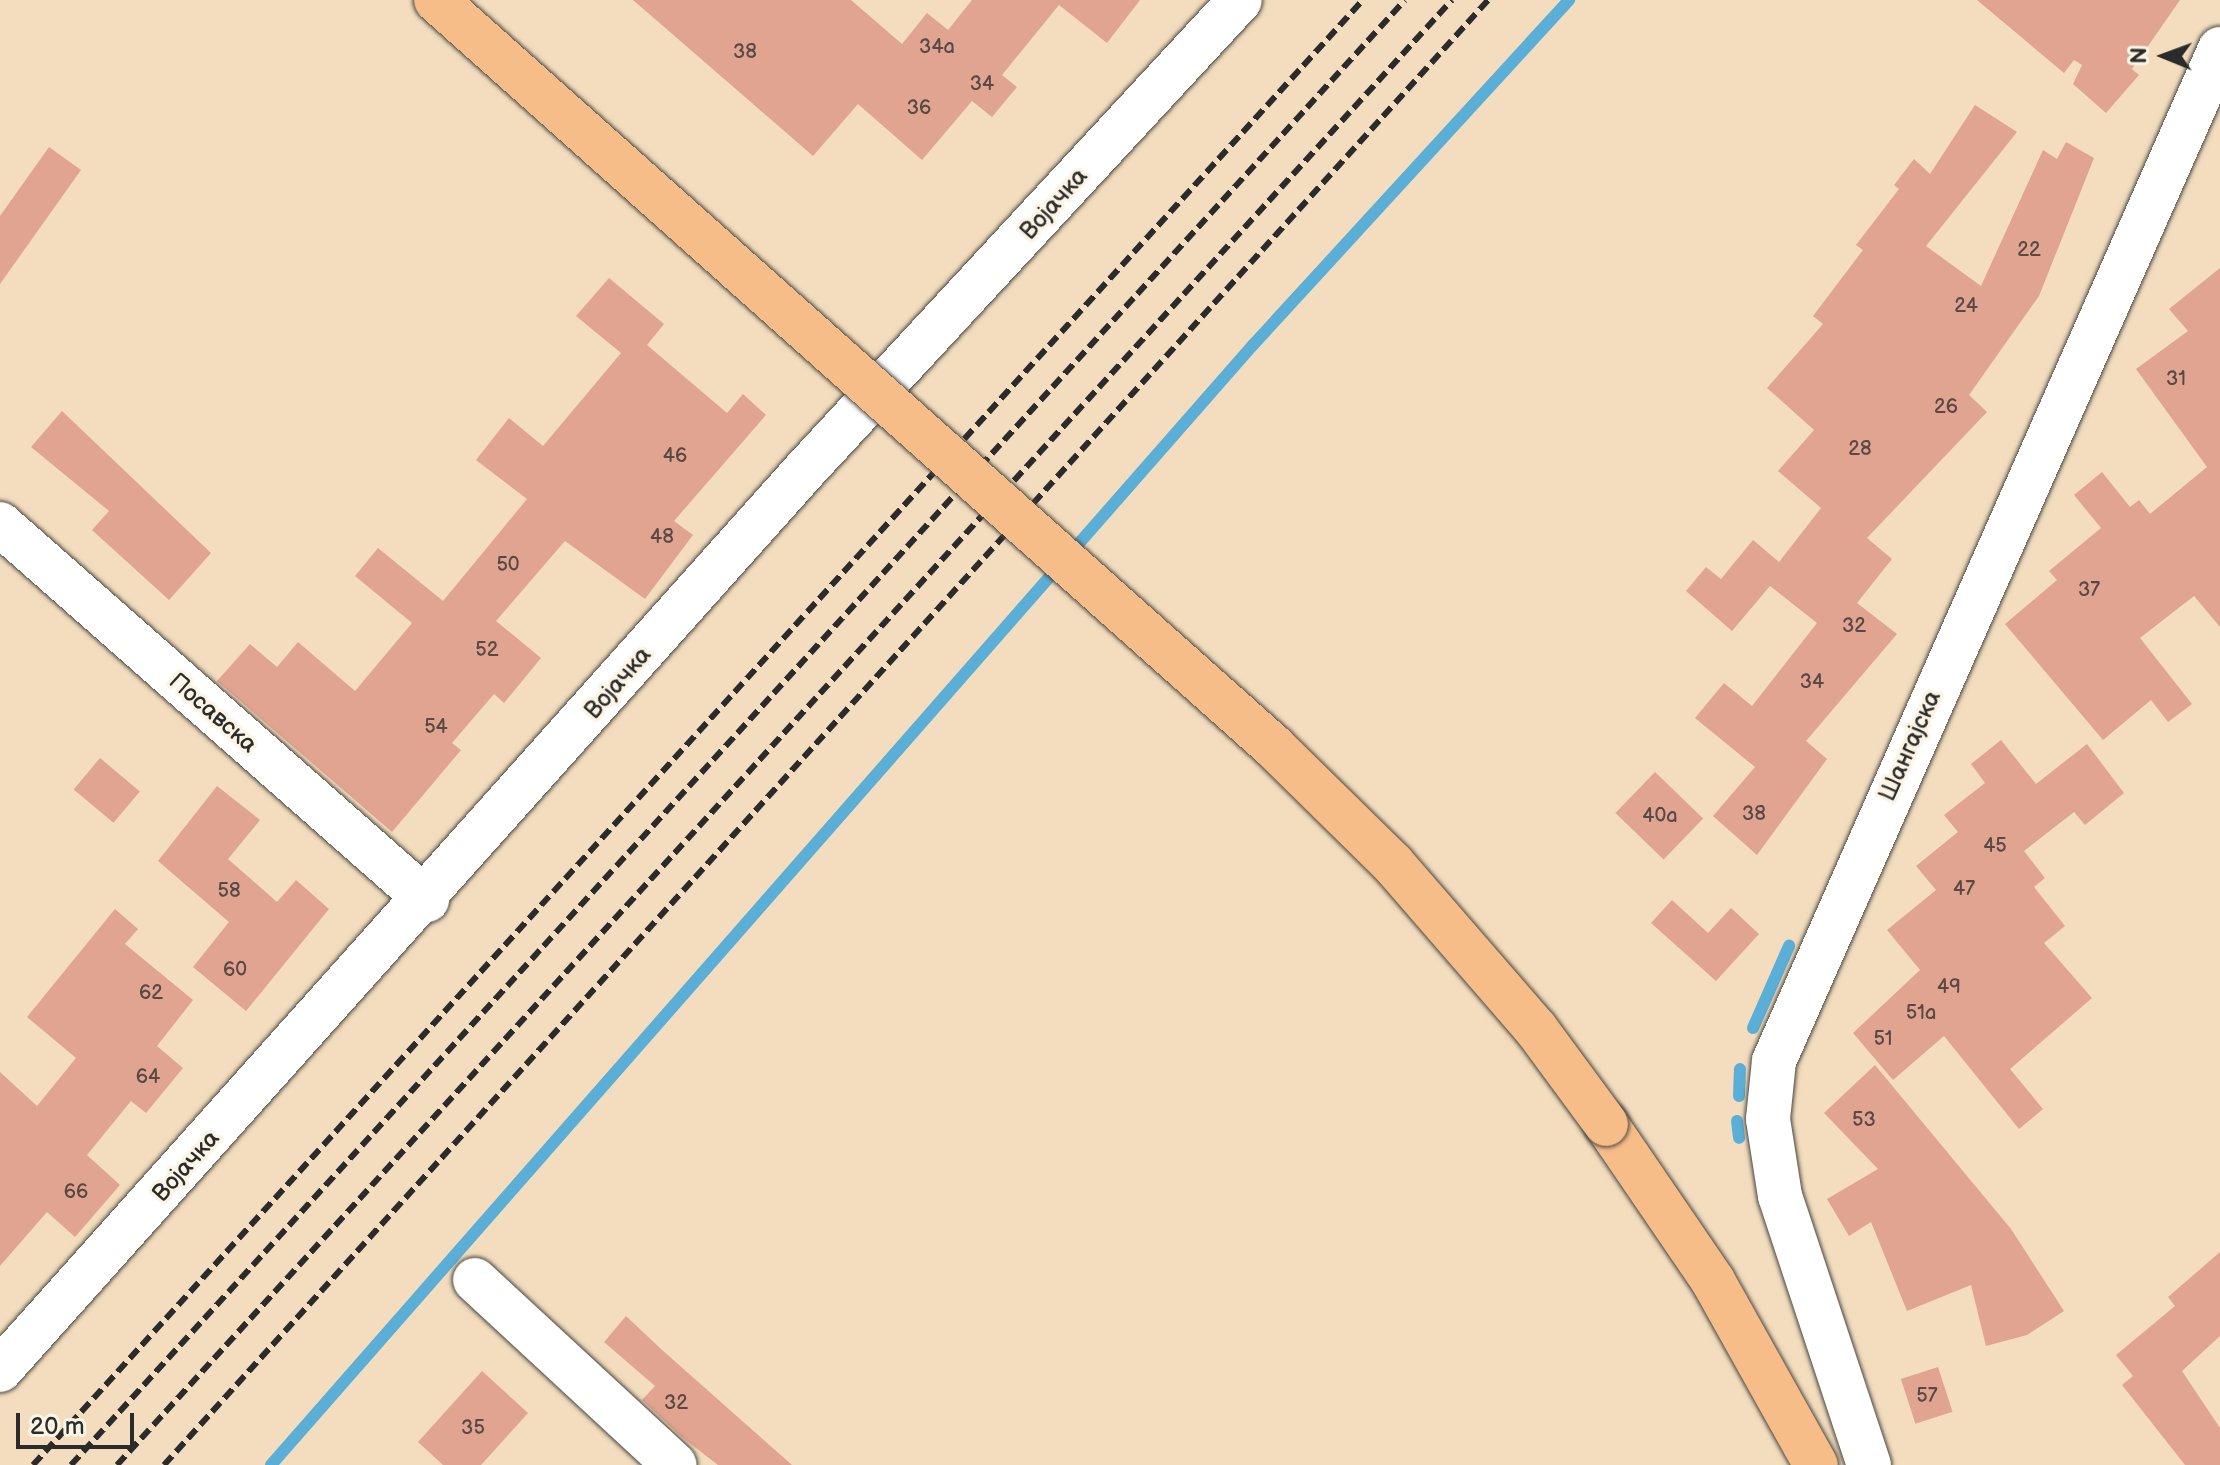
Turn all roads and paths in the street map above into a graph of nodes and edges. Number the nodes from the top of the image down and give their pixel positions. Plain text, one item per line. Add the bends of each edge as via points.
1 (436, 0) edge
2 (1240, 0) edge
3 (2220, 49) edge
4 (0, 524) edge
5 (427, 900) junction
6 (475, 1280) dead end
7 (0, 1370) edge
8 (675, 1465) edge
9 (1816, 1465) edge
10 (1869, 1465) edge

1 - 9 main road, bridge via 1274,747 1393,864 1536,1029 1606,1124 1713,1281
2 - 5 street, Војачка via 805,470
3 - 10 street, Шангајска via 1774,1061 1768,1119 1780,1196
4 - 5 street, Посавска
5 - 7 street, Војачка
6 - 8 street

